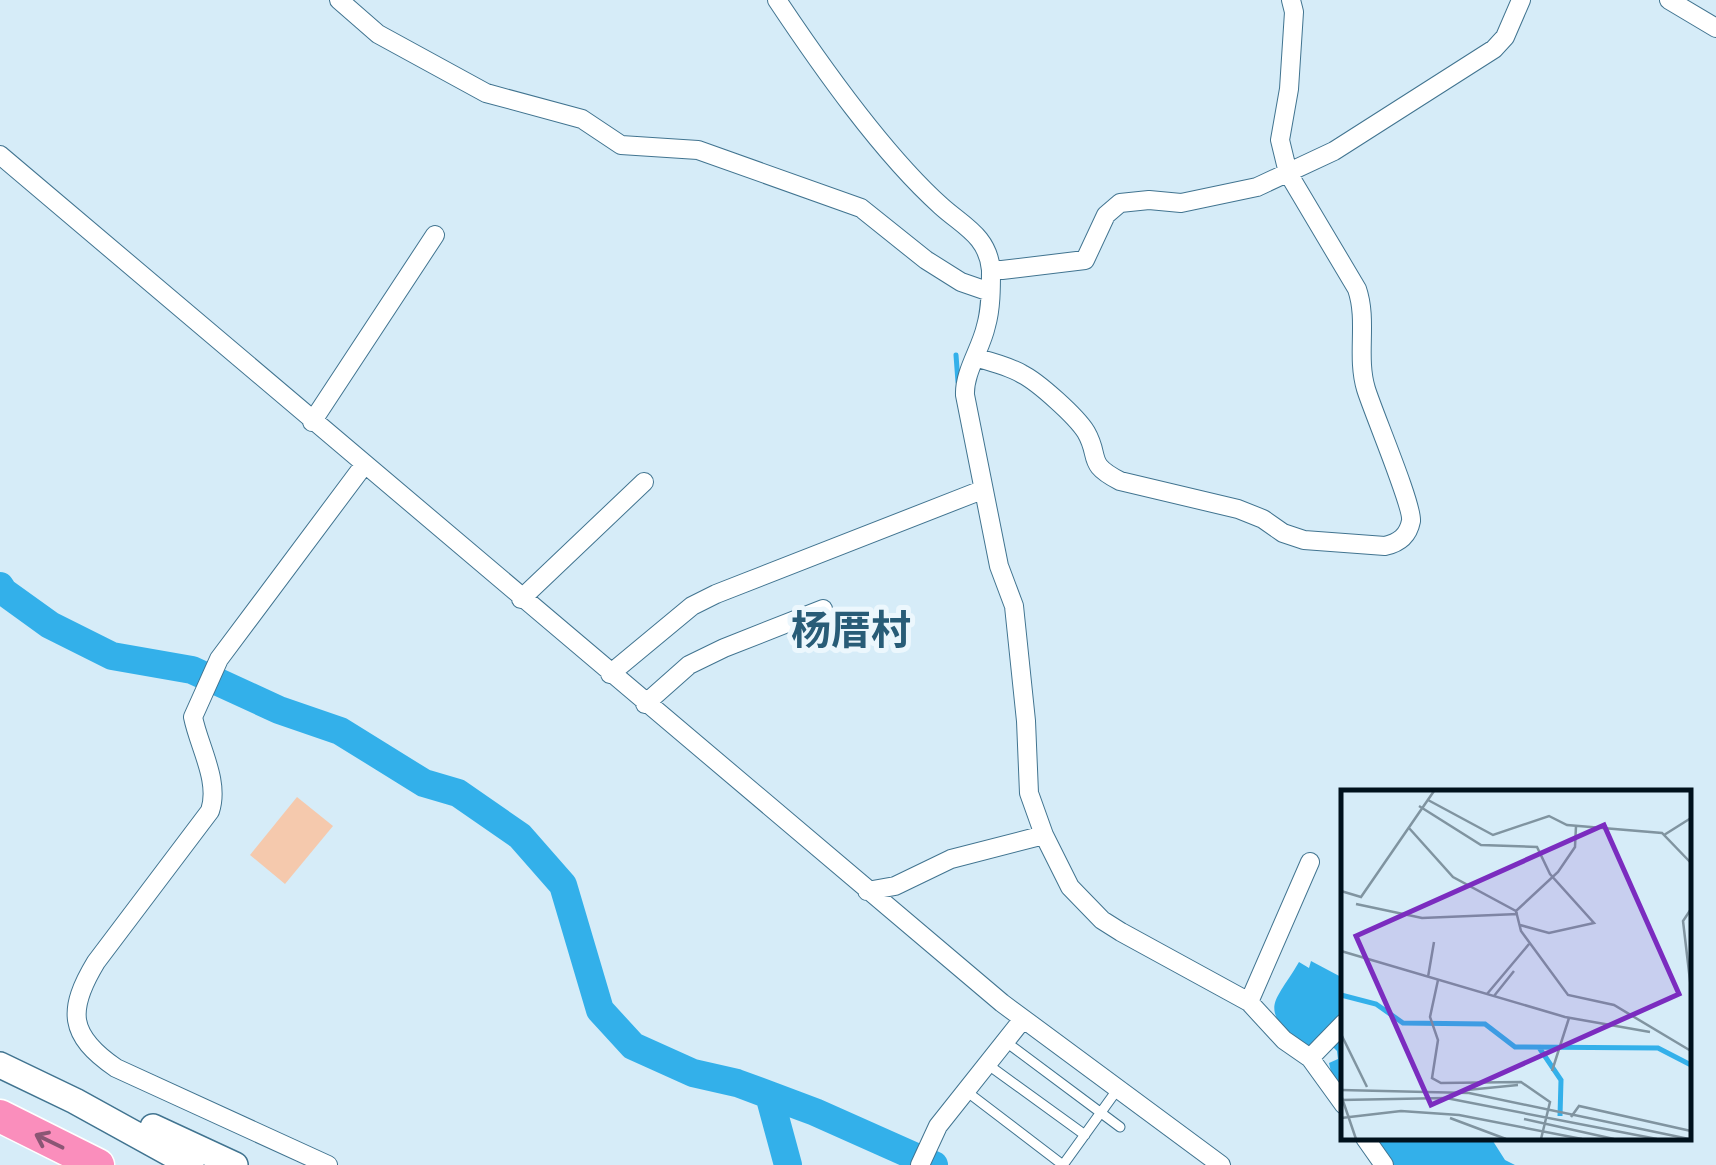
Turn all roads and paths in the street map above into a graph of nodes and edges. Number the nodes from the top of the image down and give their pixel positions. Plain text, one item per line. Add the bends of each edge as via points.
1 (339, 0) edge
2 (777, 0) edge
3 (1291, 0) edge
4 (1521, 0) edge
5 (1669, 0) edge
6 (1716, 28) edge
7 (0, 155) edge
8 (1288, 174) junction
9 (435, 234) dead end
10 (991, 270) junction
11 (990, 292) junction
12 (977, 358) junction
13 (312, 422) junction
14 (364, 465) junction
15 (644, 482) dead end
16 (982, 490) junction
17 (522, 599) junction
18 (823, 609) dead end
19 (610, 674) junction
20 (645, 704) junction
21 (1044, 835) junction
22 (1310, 862) dead end
23 (867, 891) junction
24 (1249, 1002) junction
25 (1023, 1020) junction
26 (1341, 1026) edge
27 (1006, 1042) junction
28 (1313, 1055) junction
29 (987, 1064) junction
30 (0, 1066) edge
31 (1117, 1090) junction
32 (966, 1091) junction
33 (75, 1101) junction
34 (1341, 1101) edge
35 (1101, 1113) junction
36 (0, 1116) edge
37 (1120, 1127) dead end
38 (1085, 1135) junction
39 (1366, 1140) edge
40 (98, 1165) edge
41 (191, 1165) edge
42 (235, 1165) edge
43 (328, 1165) edge
44 (920, 1165) edge
45 (1063, 1165) edge
46 (1221, 1165) edge
47 (1384, 1165) edge

1 - 11 street via 378,34 486,93 582,120 621,145 698,150 861,208 926,260
2 - 10 street via 894,156 983,243
3 - 8 street via 1289,90 1280,140
4 - 8 street via 1494,49
5 - 6 street
7 - 13 street
8 - 10 street via 1256,188 1182,203 1120,203 1106,215 1086,260
8 - 12 street via 1364,308 1364,384 1411,511 1406,534 1396,543 1304,540 1238,509 1120,481 1094,462 1078,422 1024,374
9 - 13 street
10 - 11 street
11 - 12 street
12 - 16 street via 964,382
13 - 14 street
14 - 17 street
14 - 43 street via 219,660 193,717 214,798 210,811 96,962 75,1011 94,1052 116,1068
15 - 17 street
16 - 19 street via 716,594
16 - 21 street via 1008,607 1029,793
17 - 19 street
18 - 20 street via 690,665
19 - 20 street
20 - 23 street
21 - 23 street via 951,859 895,886
21 - 24 street via 1070,887 1102,920
22 - 24 street
23 - 25 street
24 - 28 street via 1284,1040
25 - 27 street
25 - 31 street
26 - 28 street
27 - 29 street
27 - 35 lane
28 - 34 street
29 - 32 street
29 - 38 lane
30 - 33 street
31 - 35 lane
31 - 46 street
32 - 44 street via 938,1126
32 - 45 lane
33 - 41 street
33 - 42 street
35 - 37 lane
35 - 38 lane
40 -> 36 highway
38 - 45 lane
39 - 47 street

